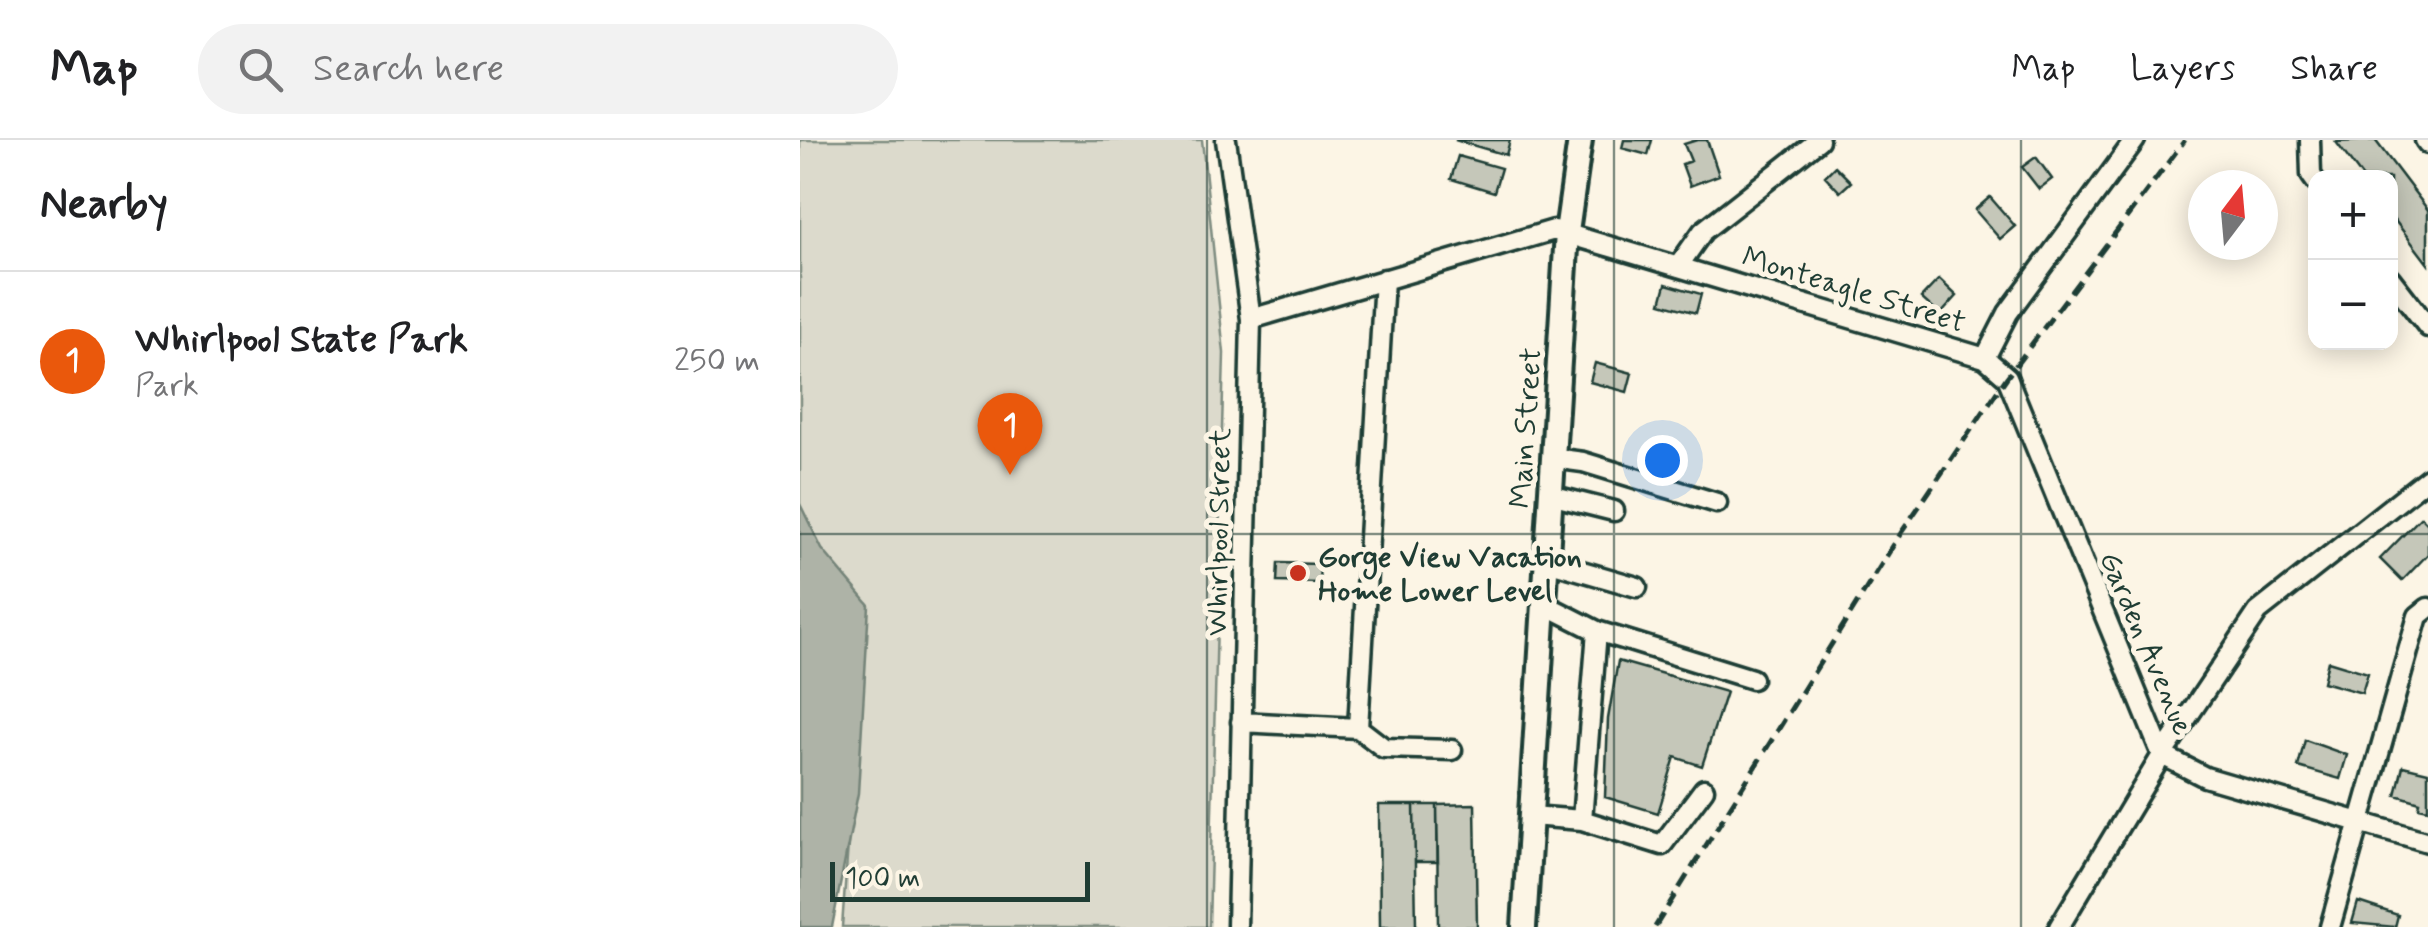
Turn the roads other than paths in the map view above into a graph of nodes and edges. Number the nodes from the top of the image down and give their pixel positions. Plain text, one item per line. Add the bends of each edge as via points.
1 (1226, 140) edge
2 (1580, 140) edge
3 (1819, 140) edge
4 (2135, 140) edge
5 (2310, 140) edge
6 (2310, 170) edge
7 (1567, 232) junction
8 (1679, 265) junction
9 (1384, 279) junction
10 (2398, 288) edge
11 (1251, 319) junction
12 (2428, 326) edge
13 (1985, 358) junction
14 (1553, 458) junction
15 (2428, 478) edge
16 (1550, 495) junction
17 (1717, 503) dead end
18 (1614, 510) dead end
19 (1546, 561) junction
20 (1637, 587) dead end
21 (1544, 604) junction
22 (2423, 612) edge
23 (1598, 631) junction
24 (1752, 679) dead end
25 (1241, 722) junction
26 (1358, 728) junction
27 (1452, 750) dead end
28 (2162, 754) junction
29 (1704, 789) dead end
30 (1531, 816) junction
31 (1582, 820) junction
32 (2360, 823) junction
33 (2428, 842) edge
34 (1526, 926) edge
35 (1236, 927) edge
36 (2059, 927) edge
37 (2330, 927) edge

1 - 11 street, Whirlpool Street
2 - 7 main road, Main Street
3 - 8 street via 1703,231
4 - 13 street, Monteagle Street via 2008,313
5 - 6 street
7 - 8 street, Monteagle Street
7 - 9 street via 1544,230
7 - 14 main road, Main Street
8 - 13 street, Monteagle Street
9 - 11 street
9 - 26 street
10 - 12 street
11 - 25 street, Whirlpool Street
13 - 28 street, Garden Avenue via 2007,377
14 - 16 main road, Main Street
14 - 17 street
15 - 28 street via 2258,612
16 - 18 street
16 - 19 main road, Main Street
19 - 20 street
19 - 21 main road, Main Street
21 - 23 street
21 - 30 main road, Main Street
22 - 32 street
23 - 24 street
23 - 31 street
25 - 26 street
25 - 35 street, Whirlpool Street
26 - 27 street via 1384,748
28 - 32 street, Garden Avenue via 2206,777
28 - 36 street
29 - 31 street via 1662,845
30 - 31 street
30 - 34 main road, Main Street
32 - 33 street, Garden Avenue
32 - 37 street

